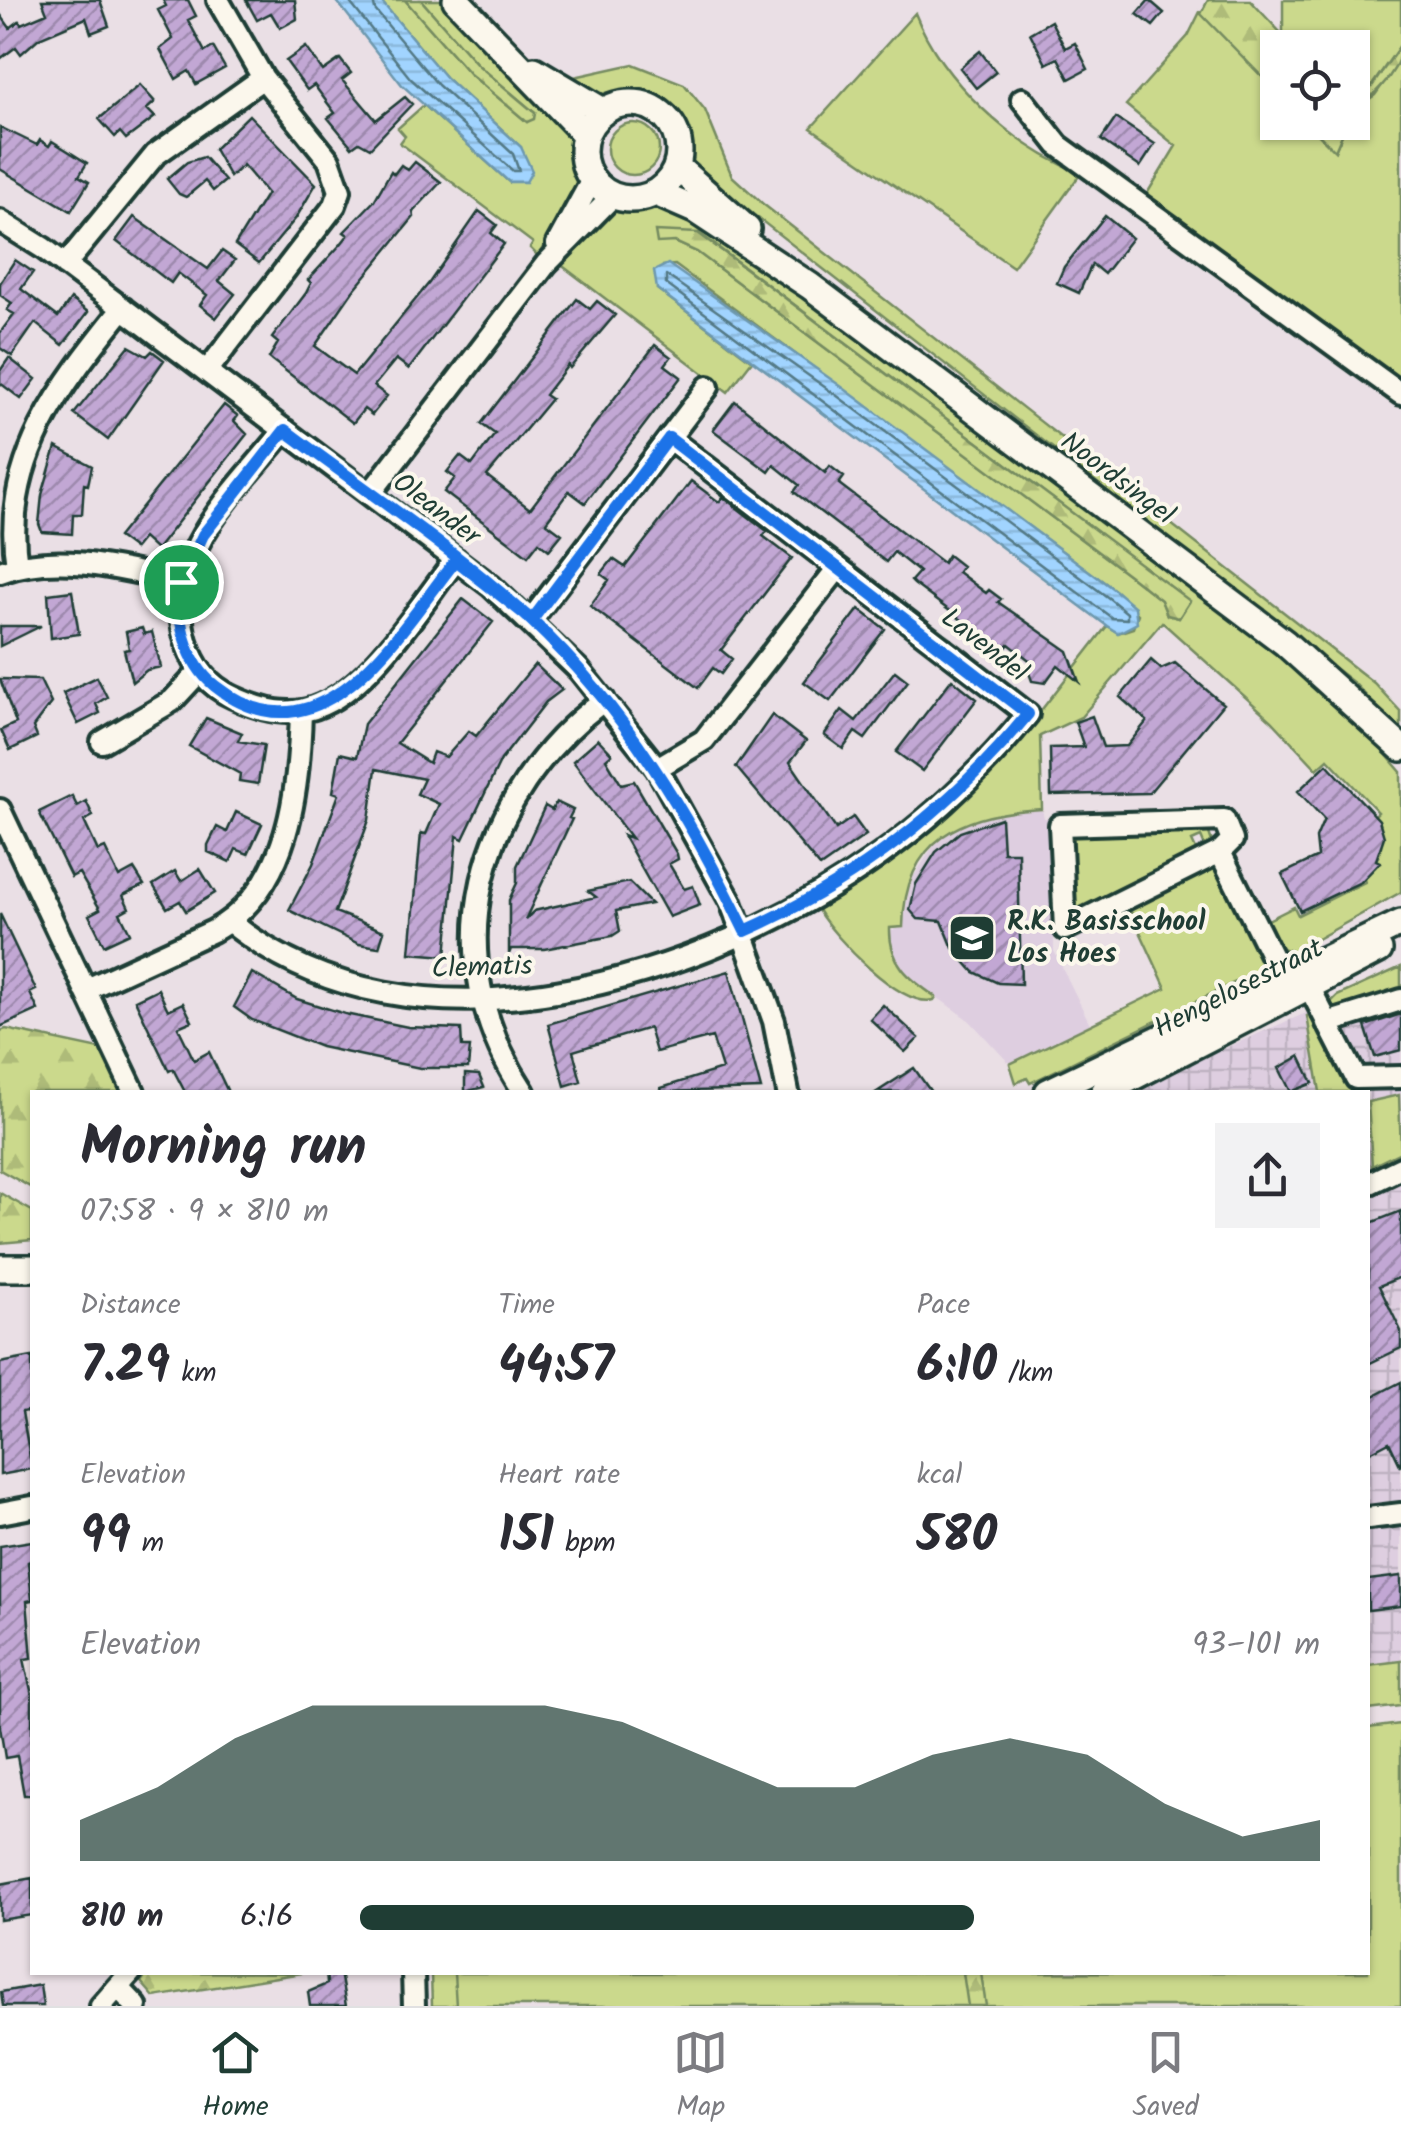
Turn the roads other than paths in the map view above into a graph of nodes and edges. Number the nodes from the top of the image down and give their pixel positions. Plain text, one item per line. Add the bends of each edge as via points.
1 (218, 0) edge
2 (456, 0) edge
3 (492, 41) junction
4 (262, 78) junction
5 (1022, 99) dead end
6 (603, 110) junction
7 (586, 134) junction
8 (677, 166) junction
9 (592, 180) junction
10 (656, 193) junction
11 (614, 196) junction
12 (0, 221) edge
13 (546, 264) junction
14 (65, 265) junction
15 (810, 286) junction
16 (123, 308) junction
17 (207, 371) junction
18 (708, 386) dead end
19 (1401, 394) edge
20 (285, 430) junction
21 (669, 438) junction
22 (370, 494) junction
23 (456, 560) junction
24 (838, 568) junction
25 (8, 569) edge
26 (181, 582) junction
27 (532, 620) junction
28 (200, 672) junction
29 (604, 700) junction
30 (301, 711) junction
31 (1379, 729) junction
32 (102, 742) dead end
33 (1401, 748) edge
34 (1401, 758) edge
35 (657, 768) junction
36 (0, 810) edge
37 (1220, 852) junction
38 (230, 922) junction
39 (1401, 923) edge
40 (745, 931) junction
41 (1401, 941) edge
42 (1296, 983) junction
43 (86, 990) junction
44 (480, 998) junction
45 (1401, 1000) edge
46 (1327, 1023) junction
47 (1401, 1077) edge
48 (133, 1090) edge
49 (523, 1090) edge
50 (788, 1090) edge
51 (1056, 1090) edge
52 (1108, 1090) edge
53 (1401, 1168) edge
54 (1370, 1183) edge
55 (0, 1268) edge
56 (30, 1268) edge
57 (30, 1507) edge
58 (0, 1512) edge
59 (1401, 1514) edge
60 (1370, 1518) edge
61 (413, 1975) edge
62 (124, 1980) edge
63 (101, 2006) edge
64 (136, 2006) edge
65 (414, 2006) edge

1 - 4 street
2 - 3 main road
3 - 6 main road
3 - 7 main road
4 - 14 street via 156,155
4 - 17 street via 329,160 340,191
5 - 19 street via 1058,145
6 - 7 main road
6 - 8 main road via 622,103 656,109 678,136
7 - 9 main road via 584,163
8 - 10 main road
8 - 15 main road, Noordsingel
9 - 11 main road
9 - 13 street
10 - 11 main road
10 - 15 main road, Noordsingel via 695,210
11 - 13 street
12 - 14 street, Oleander
13 - 22 street
14 - 16 street, Oleander
15 - 31 main road, Noordsingel via 1284,643
16 - 17 street, Oleander
16 - 25 street via 48,404 30,438 16,478
17 - 20 street, Oleander
18 - 21 street
20 - 22 street, Oleander
20 - 26 street via 203,535
21 - 24 street, Lavendel
21 - 27 street
22 - 23 street, Oleander
23 - 27 street, Oleander
23 - 30 street via 340,695
24 - 35 street via 704,740
24 - 40 street, Lavendel via 1028,714 964,786 902,838
25 - 26 street via 97,565
26 - 28 street via 181,620
27 - 29 street, Oleander
28 - 30 street via 248,704
28 - 32 street via 172,701
29 - 35 street, Oleander
29 - 44 street via 536,762 502,822 483,879
30 - 38 street via 296,792 284,842
31 - 33 main road, Noordsingel
31 - 34 main road, Noordsingel
35 - 40 street, Oleander
36 - 43 street
37 - 37 street via 1232,840 1224,820 1060,825 1065,929
37 - 42 street
38 - 43 street
38 - 44 street, Clematis via 289,964 362,988 434,1000
39 - 42 main road, Hengelosestraat
40 - 44 street, Clematis via 624,977 543,994
40 - 50 street, Oleander
41 - 42 main road, Hengelosestraat
42 - 46 street
42 - 51 main road, Hengelosestraat
42 - 52 main road, Hengelosestraat
43 - 48 street
44 - 49 street via 490,1035
45 - 46 street
46 - 47 street via 1356,1078
53 - 54 street
55 - 56 main road
57 - 58 street
59 - 60 street
61 - 65 street
62 - 63 street
62 - 64 street

